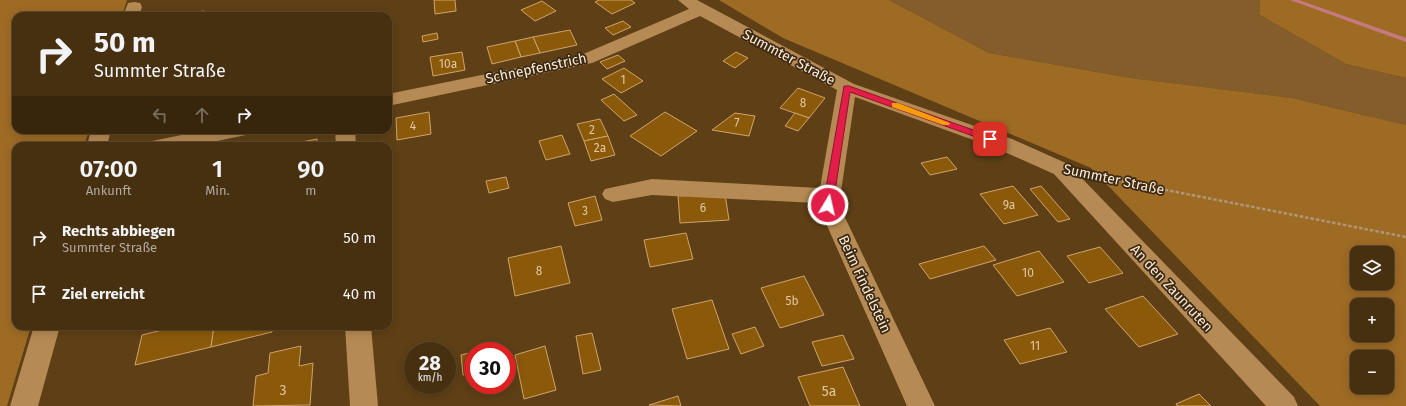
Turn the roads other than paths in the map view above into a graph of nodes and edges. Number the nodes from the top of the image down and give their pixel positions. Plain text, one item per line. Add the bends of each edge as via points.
1 (694, 5) edge
2 (847, 88) junction
3 (392, 99) edge
4 (219, 134) edge
5 (179, 142) edge
6 (1061, 169) joint
7 (613, 194) dead end
8 (829, 196) junction
9 (46, 330) edge
10 (358, 330) edge
11 (24, 406) edge
12 (364, 406) edge
13 (921, 406) edge
14 (1284, 406) edge

1 - 2 street, Summter Straße
1 - 3 street, Schnepfenstrich via 586,59
2 - 6 street, Summter Straße via 1004,144
2 - 8 street, Beim Findelstein
4 - 5 street
6 - 14 street, An den Zaunruten
7 - 8 street via 652,187
8 - 13 street, Beim Findelstein via 828,205
9 - 11 street
10 - 12 street

